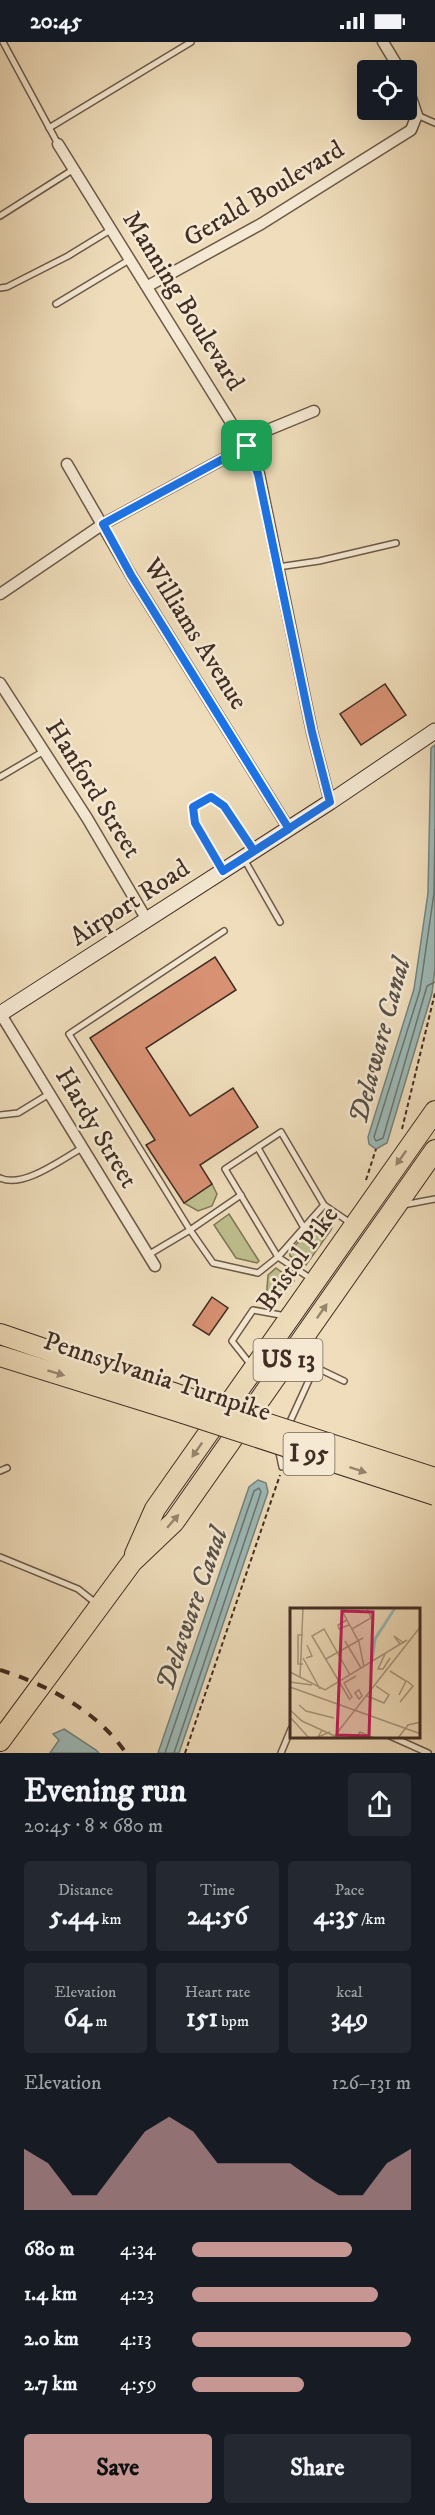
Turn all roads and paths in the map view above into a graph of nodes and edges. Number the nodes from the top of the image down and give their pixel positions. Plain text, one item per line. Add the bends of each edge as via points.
1 (3, 42) edge
2 (190, 42) edge
3 (383, 42) edge
4 (394, 60) edge
5 (417, 112) edge
6 (414, 120) edge
7 (435, 123) edge
8 (49, 128) junction
9 (58, 144) joint
10 (74, 169) junction
11 (0, 216) edge
12 (112, 229) junction
13 (131, 259) junction
14 (148, 286) junction
15 (0, 288) edge
16 (56, 304) dead end
17 (314, 411) dead end
18 (247, 446) junction
19 (67, 464) dead end
20 (103, 524) junction
21 (396, 543) dead end
22 (278, 567) junction
23 (0, 594) edge
24 (0, 683) edge
25 (435, 731) edge
26 (44, 751) junction
27 (0, 777) edge
28 (330, 802) junction
29 (289, 829) junction
30 (248, 854) junction
31 (223, 871) junction
32 (147, 920) junction
33 (280, 922) dead end
34 (224, 931) dead end
35 (435, 993) edge
36 (0, 1014) edge
37 (49, 1094) junction
38 (435, 1110) edge
39 (0, 1115) edge
40 (400, 1137) dead end
41 (82, 1148) junction
42 (258, 1148) junction
43 (376, 1149) dead end
44 (435, 1150) edge
45 (0, 1178) edge
46 (365, 1182) dead end
47 (241, 1196) junction
48 (435, 1199) edge
49 (324, 1205) junction
50 (396, 1206) junction
51 (355, 1225) junction
52 (304, 1228) junction
53 (190, 1230) junction
54 (148, 1255) junction
55 (278, 1257) junction
56 (155, 1266) dead end
57 (315, 1282) junction
58 (291, 1317) junction
59 (0, 1334) edge
60 (297, 1348) junction
61 (0, 1356) edge
62 (315, 1367) junction
63 (254, 1369) junction
64 (344, 1381) dead end
65 (185, 1405) junction
66 (282, 1467) joint
67 (8, 1468) dead end
68 (0, 1471) edge
69 (435, 1478) edge
70 (435, 1495) edge
71 (0, 1557) edge
72 (132, 1562) junction
73 (100, 1606) junction
74 (290, 1732) edge
75 (392, 1738) edge
76 (0, 1741) edge
77 (185, 1753) edge
78 (281, 1753) edge
79 (428, 1753) edge

1 - 8 lane
2 - 8 lane
3 - 4 street
5 - 7 lane
6 - 14 street, Gerald Boulevard via 411,130 391,145 261,224
8 - 9 lane
9 - 10 street, Manning Boulevard
10 - 11 lane
10 - 12 street, Manning Boulevard
12 - 13 street, Manning Boulevard
12 - 15 lane via 68,256
13 - 14 street, Manning Boulevard
13 - 16 lane
14 - 18 street, Manning Boulevard
17 - 18 street via 258,434
18 - 20 street
18 - 22 street, Manning Boulevard via 258,474
19 - 20 street, Williams Avenue
20 - 23 street
20 - 29 street, Williams Avenue
21 - 22 lane
22 - 28 street, Manning Boulevard
24 - 26 street, Hanford Street
25 - 28 street, Airport Road
26 - 27 lane
26 - 32 street, Hanford Street
28 - 29 street, Airport Road
29 - 30 street, Airport Road
30 - 31 street, Airport Road
30 - 31 lane via 224,806 211,797 193,807 195,823
30 - 33 lane
31 - 32 street, Airport Road
32 - 36 street, Airport Road
34 - 53 lane via 69,1034
35 - 40 path
36 - 37 street, Hardy Street
37 - 39 lane via 18,1113
37 - 41 street, Hardy Street
38 -> 51 highway, Bristol Pike / US 13
41 - 45 lane via 28,1178
41 - 54 street, Hardy Street
42 - 47 lane via 225,1169
42 - 49 lane via 281,1132
42 - 52 lane
43 - 46 path
44 - 50 highway, Bristol Pike / US 13
47 - 53 lane
47 - 55 lane
48 - 50 lane
49 - 51 lane
49 - 52 lane
60 -> 50 highway, Bristol Pike / US 13
51 - 57 highway, Bristol Pike / US 13
52 - 55 lane
53 - 54 lane
53 - 55 lane via 213,1263 258,1273
54 - 56 street, Hardy Street
55 - 57 lane
57 - 58 highway, Bristol Pike / US 13
58 - 63 highway, Bristol Pike / US 13
58 - 63 lane via 253,1310 232,1341
59 - 65 highway, Pennsylvania Turnpike / I 95
60 - 62 lane
72 -> 60 highway, Bristol Pike / US 13 via 174,1522
61 -> 65 highway, Pennsylvania Turnpike / I 95
62 - 64 lane
62 - 66 lane via 278,1449
63 -> 72 highway, Bristol Pike / US 13 via 155,1509
65 - 69 highway, Pennsylvania Turnpike / I 95, bridge
65 -> 70 highway, Pennsylvania Turnpike / I 95, bridge
66 - 77 path
67 - 68 lane
71 - 73 lane via 78,1589
72 - 73 highway, Bristol Pike / US 13
73 - 76 highway, Bristol Pike / US 13
74 - 78 lane
75 - 79 lane

